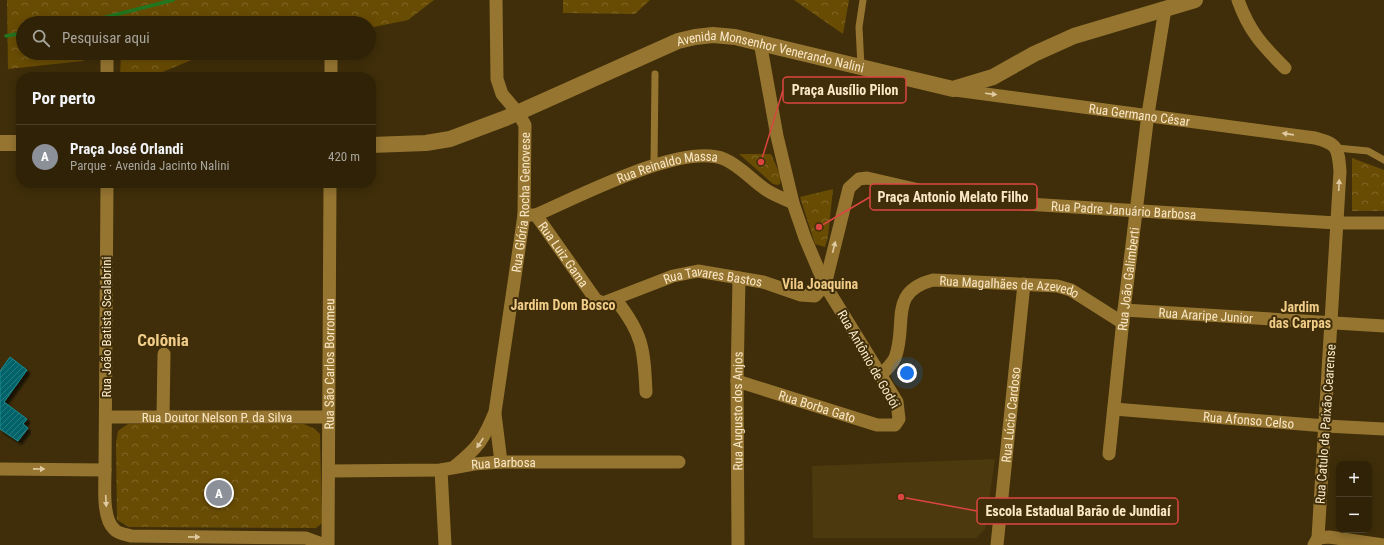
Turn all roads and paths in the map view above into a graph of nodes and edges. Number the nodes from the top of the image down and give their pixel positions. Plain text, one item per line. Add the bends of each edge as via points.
1 (496, 0) edge
2 (863, 0) edge
3 (1194, 0) edge
4 (1238, 0) edge
5 (1165, 9) junction
6 (760, 42) junction
7 (107, 60) edge
8 (331, 60) edge
9 (861, 67) junction
10 (1285, 68) dead end
11 (107, 72) edge
12 (331, 72) edge
13 (655, 74) dead end
14 (953, 89) junction
15 (518, 113) junction
16 (1148, 114) junction
17 (0, 143) edge
18 (16, 143) edge
19 (1332, 144) junction
20 (376, 145) edge
21 (1384, 160) edge
22 (654, 164) junction
23 (107, 188) edge
24 (330, 188) edge
25 (793, 203) junction
26 (1136, 210) junction
27 (530, 215) junction
28 (1337, 223) junction
29 (1384, 223) edge
30 (739, 278) junction
31 (825, 284) junction
32 (1024, 284) junction
33 (616, 300) junction
34 (599, 302) joint
35 (1123, 317) junction
36 (1331, 324) junction
37 (1384, 326) edge
38 (164, 354) dead end
39 (881, 375) junction
40 (737, 381) junction
41 (646, 392) dead end
42 (1114, 409) junction
43 (495, 412) junction
44 (106, 417) junction
45 (163, 417) junction
46 (328, 417) junction
47 (897, 424) joint
48 (1326, 426) junction
49 (1384, 429) edge
50 (1109, 454) dead end
51 (501, 462) junction
52 (679, 462) dead end
53 (455, 466) junction
54 (0, 469) edge
55 (105, 470) junction
56 (329, 470) junction
57 (442, 470) junction
58 (167, 541) edge
59 (1316, 541) edge
60 (327, 545) edge
61 (446, 545) edge
62 (738, 545) edge
63 (997, 545) edge
64 (1384, 545) edge

1 - 15 street, Rua Glória Rocha Genovese via 497,79 502,94
2 - 9 lane via 859,27
3 - 5 street
4 - 10 street via 1260,43
5 - 14 street via 1074,36 1034,54 993,77
5 - 16 street, Rua João Galimberti
6 - 9 street, Avenida Monsenhor Venerando Nalini
6 - 15 street, Avenida Monsenhor Venerando Nalini via 736,37 695,36 678,41
6 - 25 street, Rua Antônio de Godói via 777,136
7 - 11 street
8 - 12 street
9 - 14 street, Avenida Monsenhor Venerando Nalini
13 - 22 lane
14 -> 16 street, Rua Germano César
15 - 20 street, Avenida Monsenhor Venerando Nalini via 450,139 426,143
15 - 27 street, Rua Glória Rocha Genovese via 525,125
19 -> 16 street, Rua Germano César via 1315,138
16 - 26 street, Rua João Galimberti
17 - 18 street
19 - 21 lane via 1368,151
28 -> 19 street, Rua Catulo da Paixão Cearense via 1340,171
22 - 25 street, Rua Reinaldo Massa via 693,156 710,155 725,159 769,192
22 - 27 street, Rua Reinaldo Massa
23 - 44 street, Rua João Batista Scalabrini
24 - 46 street, Rua São Carlos Borromeu
25 - 31 street, Rua Antônio de Godói
26 - 28 street, Rua Padre Januário Barbosa
31 -> 26 street, Rua Padre Januário Barbosa via 849,188 859,179 867,178 954,198
26 - 35 street, Rua João Galimberti
27 - 34 street, Rua Luiz Gama
27 - 43 street, Rua Glória Rocha Genovese
28 - 29 street, Rua Padre Januário Barbosa
28 - 36 street, Rua Catulo da Paixão Cearense
30 - 31 street, Rua Tavares Bastos via 763,282 809,297 815,296
30 - 33 street, Rua Tavares Bastos via 691,272 673,276
30 - 40 street, Rua Augusto dos Anjos
31 - 39 street, Rua Antônio de Godói
32 - 35 street, Rua Magalhães de Azevedo via 1057,286 1071,290
32 - 39 street, Rua Magalhães de Azevedo via 933,280 920,283 910,290 901,307 901,332 894,359
32 - 63 street, Rua Lúcio Cardoso
33 - 34 street, Rua Tavares Bastos
33 - 41 street via 638,333 644,360
35 - 36 street, Rua Araripe Junior
35 - 42 street, Rua João Galimberti
36 - 37 street, Rua Araripe Junior
36 - 48 street, Rua Catulo da Paixão Cearense
38 - 45 street
39 - 47 street, Rua Antônio de Godói via 899,410
40 - 47 street, Rua Borba Gato via 877,425
40 - 62 street, Rua Augusto dos Anjos
42 - 48 street, Rua Afonso Celso
42 - 50 street, Rua João Galimberti
43 - 51 street, Rua Glória Rocha Genovese
43 -> 53 street, Rua Glória Rocha Genovese via 473,453
44 - 45 street, Rua Doutor Nelson P. da Silva
44 - 55 street, Rua João Batista Scalabrini
45 - 46 street, Rua Doutor Nelson P. da Silva
46 - 56 street, Rua São Carlos Borromeu
48 - 49 street, Rua Afonso Celso
48 - 59 street, Rua Catulo da Paixão Cearense
51 - 52 street, Rua Barbosa
51 - 53 street, Rua Barbosa
53 - 57 street, Rua Barbosa
54 -> 55 street
55 -> 58 street, Rua João Batista Scalabrini via 107,516 114,530 121,534
56 - 57 street, Rua Barbosa
56 - 60 street, Rua São Carlos Borromeu
57 - 61 street
58 -> 60 street, Rua João Batista Scalabrini via 306,538
59 - 64 street via 1329,537

